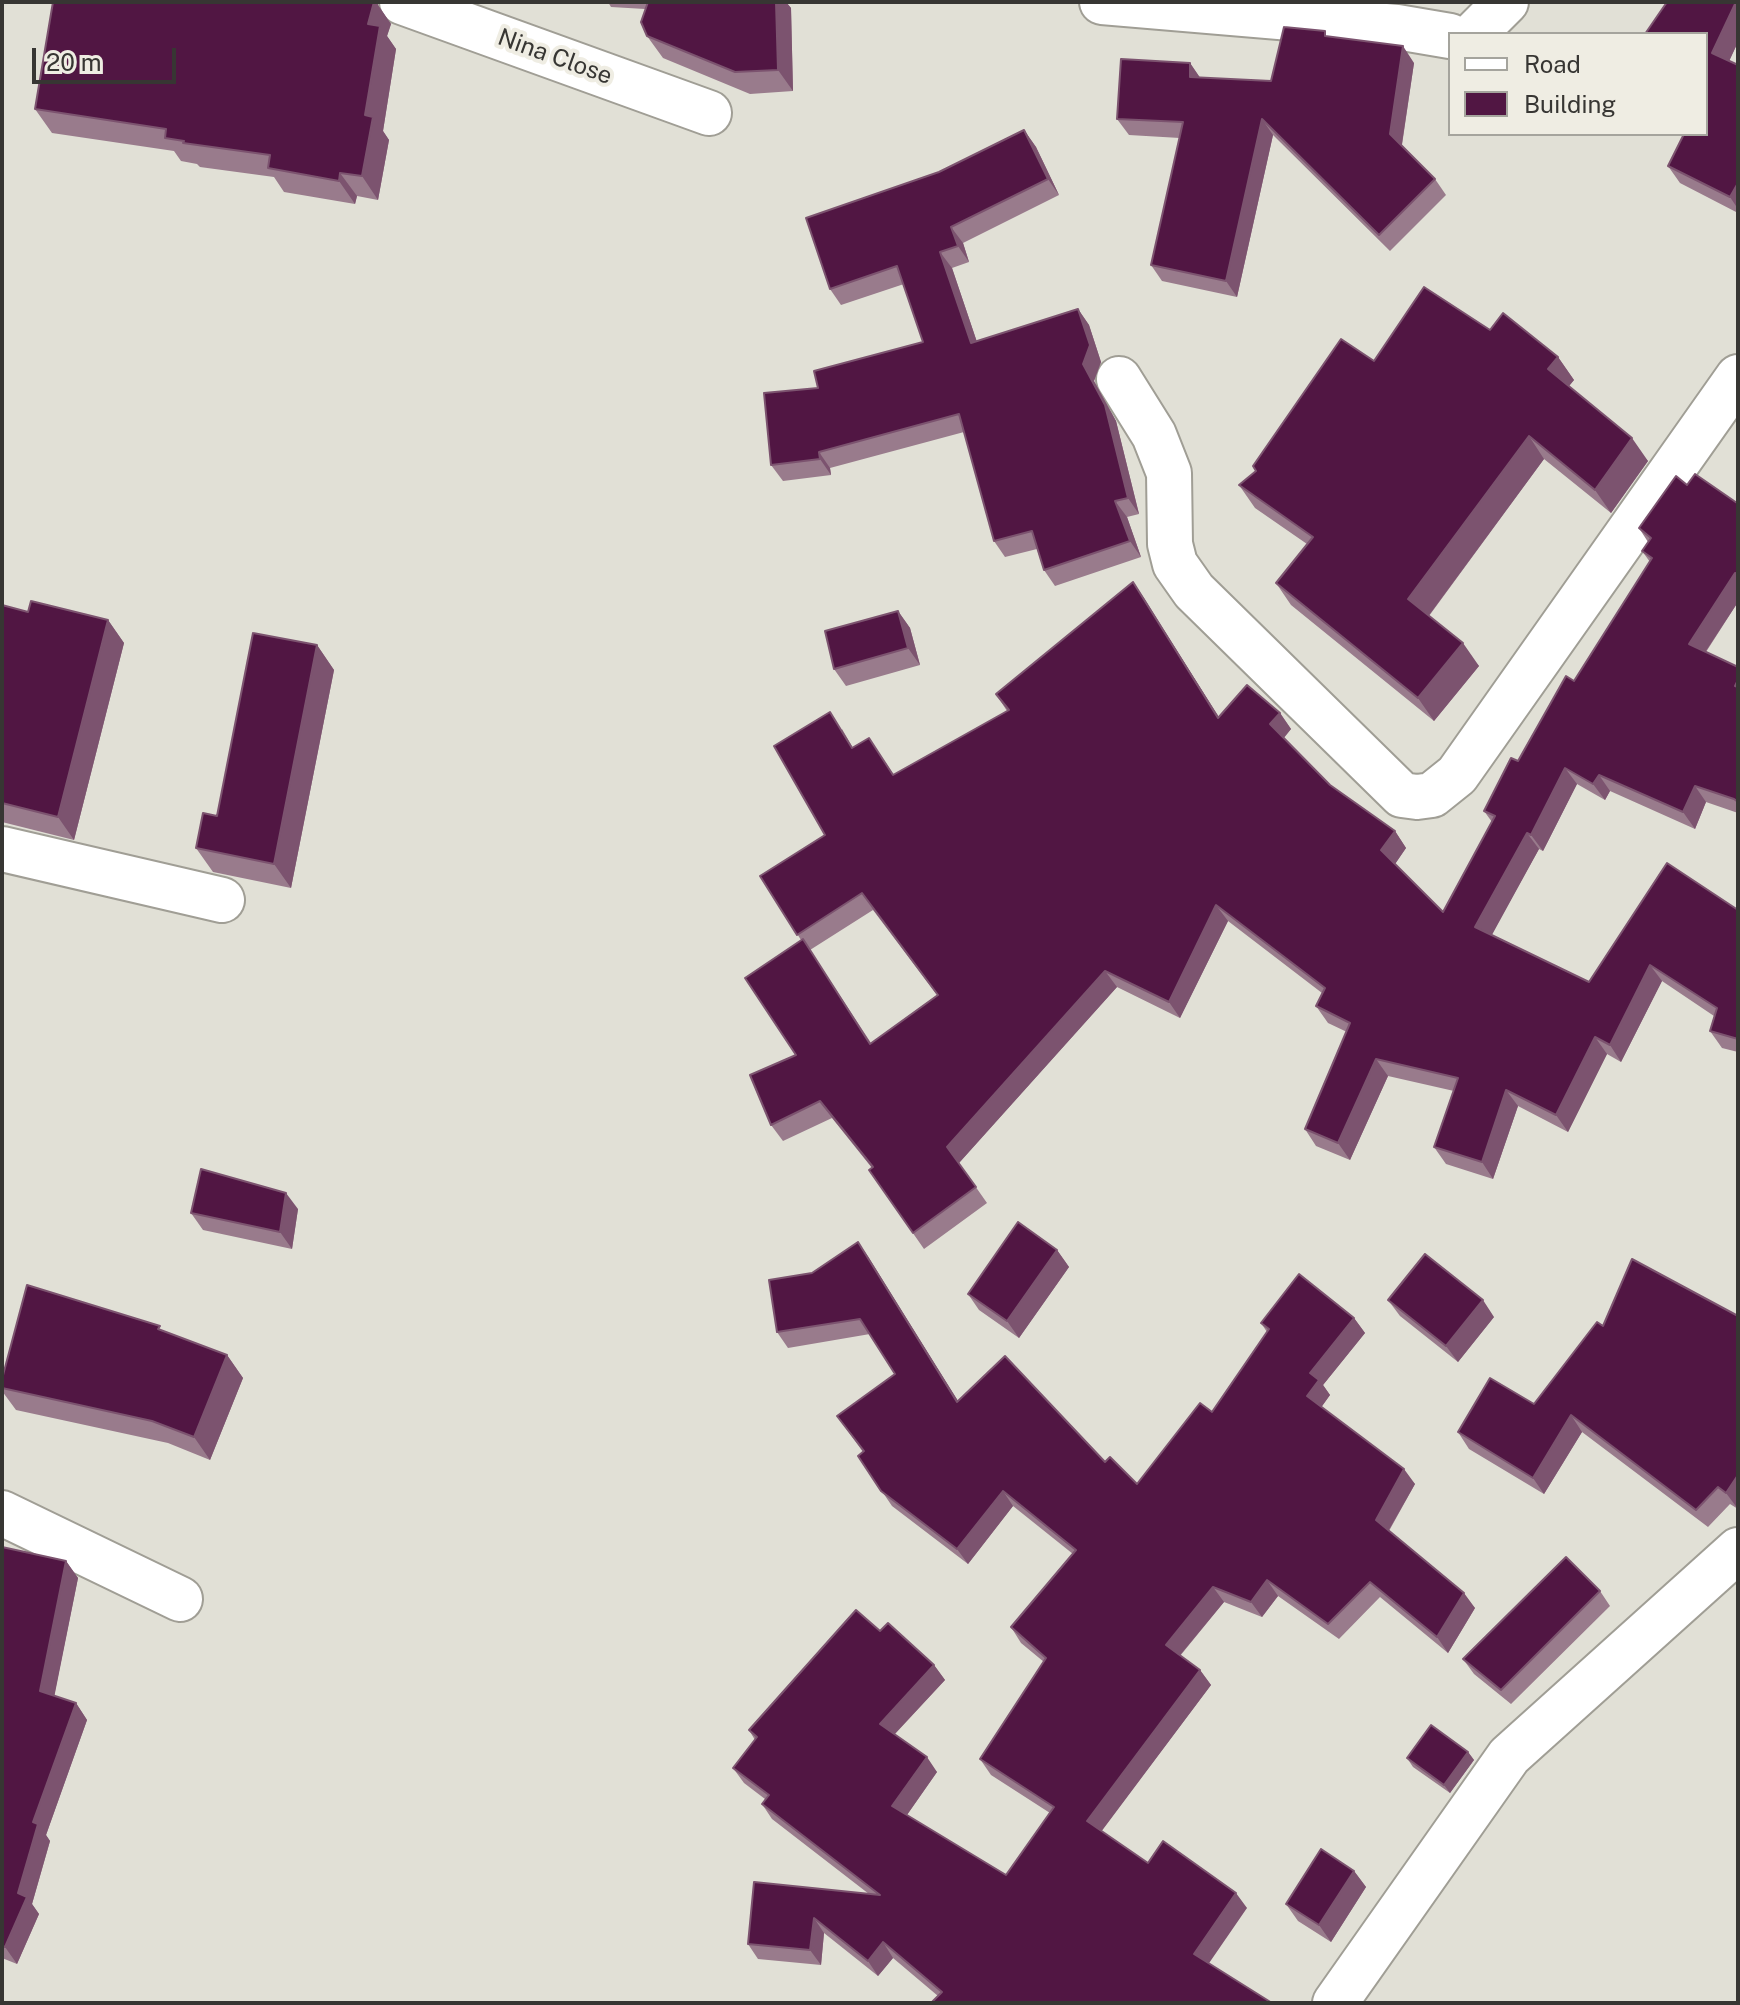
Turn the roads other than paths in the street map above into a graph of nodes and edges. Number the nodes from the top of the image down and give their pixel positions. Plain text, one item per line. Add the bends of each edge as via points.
1 (402, 2) edge
2 (1102, 2) edge
3 (1506, 2) edge
4 (1476, 32) edge
5 (1448, 36) edge
6 (709, 113) dead end
7 (1738, 377) edge
8 (1119, 379) dead end
9 (2, 849) edge
10 (222, 900) dead end
11 (2, 1513) edge
12 (1738, 1550) edge
13 (180, 1599) dead end
14 (1335, 2003) edge

1 - 6 street, Nina Close
2 - 5 street
3 - 4 street
7 - 8 street via 1457,775 1432,795 1417,797 1402,795 1181,573 1170,544 1169,473 1154,435
9 - 10 street
11 - 13 street
12 - 14 street via 1509,1756

